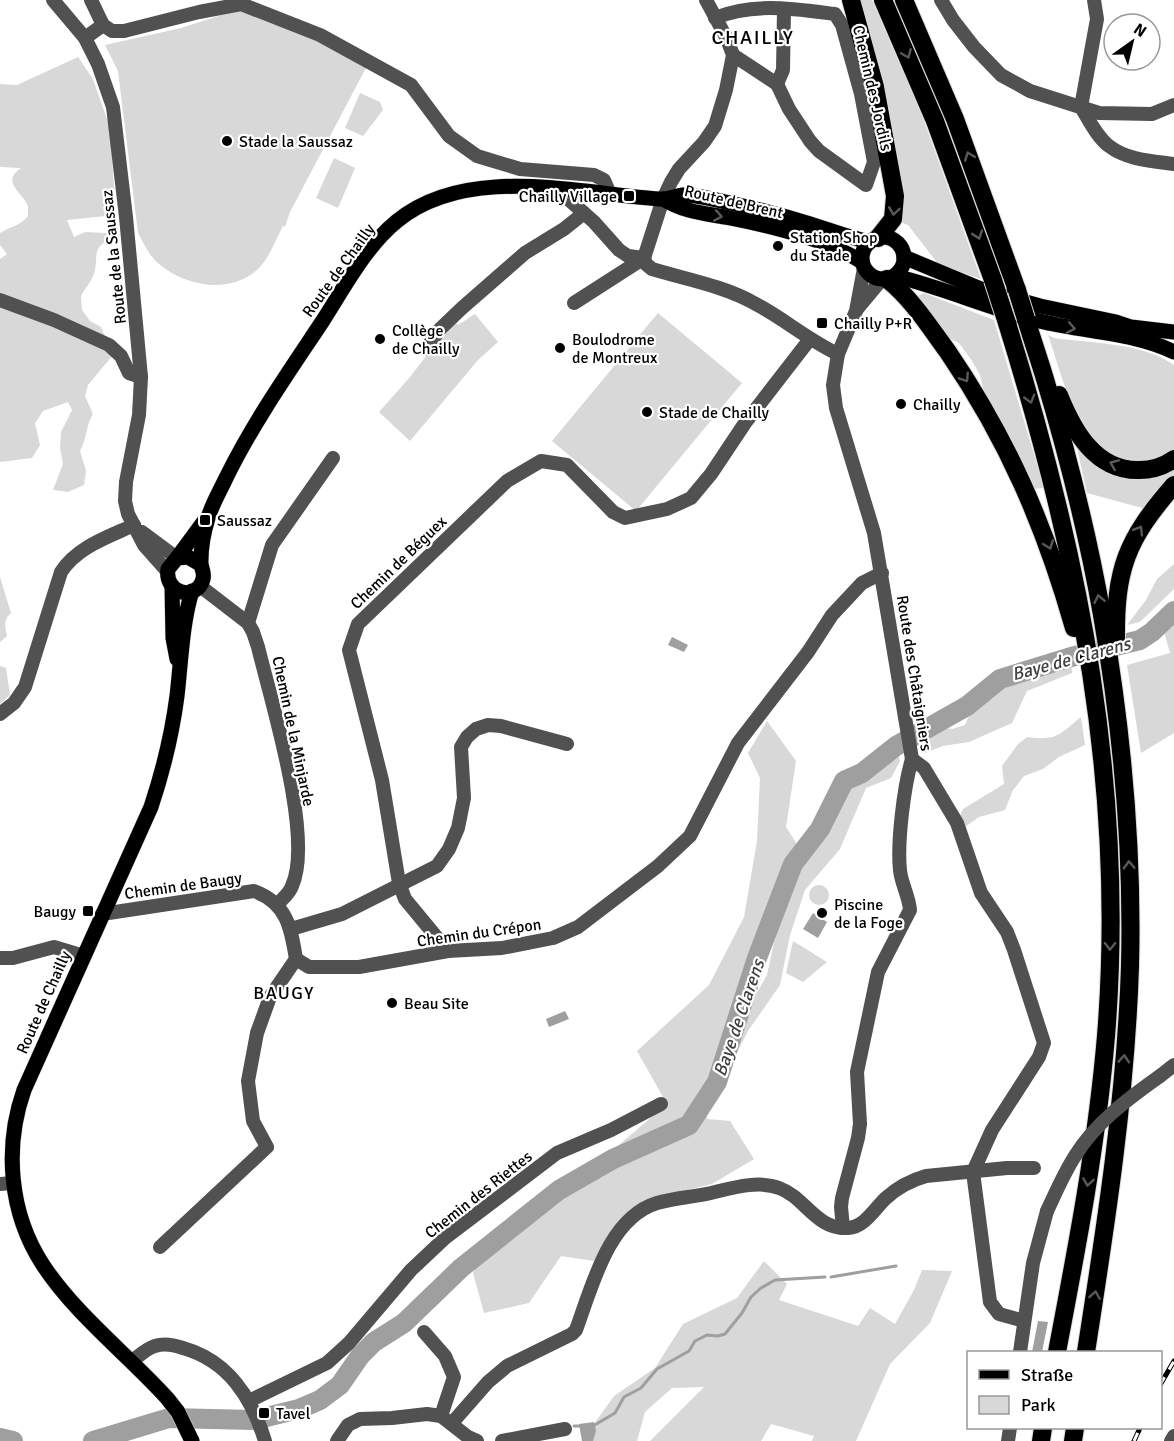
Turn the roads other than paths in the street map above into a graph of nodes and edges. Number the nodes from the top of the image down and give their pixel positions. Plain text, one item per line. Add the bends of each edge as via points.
1 (53, 0) edge
2 (91, 0) edge
3 (706, 0) edge
4 (852, 0) edge
5 (884, 0) edge
6 (904, 0) edge
7 (941, 0) edge
8 (1094, 0) edge
9 (784, 10) junction
10 (715, 18) junction
11 (104, 25) junction
12 (85, 38) junction
13 (733, 55) junction
14 (777, 84) junction
15 (1174, 105) edge
16 (1081, 107) junction
17 (1174, 164) edge
18 (558, 190) junction
19 (610, 194) junction
20 (663, 200) junction
21 (584, 213) junction
22 (874, 240) junction
23 (904, 257) junction
24 (644, 258) junction
25 (863, 265) junction
26 (888, 278) junction
27 (0, 300) edge
28 (574, 303) dead end
29 (856, 311) junction
30 (1029, 326) junction
31 (1174, 332) edge
32 (810, 339) junction
33 (426, 349) dead end
34 (1174, 352) edge
35 (838, 354) junction
36 (141, 376) junction
37 (333, 458) dead end
38 (1174, 459) edge
39 (1174, 485) edge
40 (209, 515) junction
41 (134, 525) junction
42 (177, 558) junction
43 (200, 564) junction
44 (882, 573) junction
45 (170, 579) junction
46 (196, 589) junction
47 (248, 623) junction
48 (179, 667) junction
49 (1097, 708) junction
50 (1117, 710) junction
51 (0, 714) edge
52 (567, 744) dead end
53 (911, 755) junction
54 (1113, 761) junction
55 (399, 883) junction
56 (278, 904) junction
57 (102, 914) junction
58 (291, 929) junction
59 (448, 951) junction
60 (84, 956) junction
61 (0, 958) edge
62 (296, 959) junction
63 (1174, 1065) edge
64 (661, 1104) dead end
65 (1034, 1168) dead end
66 (973, 1172) junction
67 (7, 1184) edge
68 (843, 1228) junction
69 (160, 1247) dead end
70 (1024, 1321) junction
71 (424, 1332) dead end
72 (1020, 1351) edge
73 (1057, 1351) edge
74 (1086, 1351) edge
75 (132, 1361) junction
76 (249, 1401) junction
77 (446, 1420) junction
78 (565, 1429) dead end
79 (263, 1435) edge
80 (1174, 1436) edge
81 (517, 1439) edge
82 (191, 1440) edge
83 (337, 1441) edge
84 (477, 1441) edge
85 (502, 1441) edge
86 (1171, 1441) edge

1 - 12 street, Route de la Saussaz
2 - 11 street
3 - 10 street
4 -> 22 highway via 875,87 896,202 893,219
5 -> 49 highway, bridge via 935,121 1007,323 1054,484 1080,601
30 -> 6 highway, bridge via 959,130
7 - 16 street via 953,21 1000,75 1030,91
8 - 16 street via 1097,19
9 - 10 street, Chemin des Jordils via 732,11
9 - 14 street via 783,70
9 - 14 street, Chemin des Jordils via 835,14 842,25 874,162 866,184 810,141
10 - 13 street
11 - 12 street
11 - 19 street via 112,31 124,31 241,4 320,36 411,85 449,136 477,156 520,169 594,175 604,180
12 - 36 street, Route de la Saussaz via 113,107
13 - 14 street
13 - 20 street via 715,126 679,169
15 - 16 street via 1152,114 1099,113
16 - 17 street via 1109,146 1133,158
18 - 19 main road, Route de Chailly
18 - 21 street
18 - 40 main road, Route de Chailly via 510,186 466,190 418,207 396,222 369,251 272,396
19 - 20 main road, Route de Chailly
20 - 22 main road, Route de Brent via 683,195 729,203 853,239
20 - 24 street
20 -> 25 main road, Route de Brent via 680,209 765,225 830,246 850,254
21 - 24 street via 623,253
21 - 33 street via 525,253 440,329
22 - 23 main road via 888,238 897,243
22 - 25 main road via 863,250
23 - 26 main road via 902,268
23 - 31 main road via 983,290 1040,306 1131,327
24 - 28 street
24 - 32 street via 652,269 753,302
25 - 26 main road via 872,276
25 - 29 street, Route des Châtaigniers
26 - 29 street, Route des Châtaigniers
26 -> 34 main road via 923,283 992,308 1142,341
26 -> 49 highway via 908,297 963,374 1027,491 1057,569
27 - 36 street via 109,345 121,356 129,373
29 - 35 street, Route des Châtaigniers
38 -> 30 highway via 1148,469 1127,469 1108,463 1089,448 1072,423
50 -> 30 highway via 1101,612 1072,479
32 - 35 street
32 - 55 street, Chemin de Béguex via 691,498 667,509 625,518 613,512 567,465 541,461 507,481 358,624 349,650 382,780
35 - 44 street, Route des Châtaigniers via 833,385 836,408
36 - 41 street, Route de la Saussaz via 125,501
37 - 47 street via 272,544
50 -> 39 highway via 1115,619 1121,573 1140,527
40 - 42 main road, Route de Chailly
40 - 43 main road, Route de Chailly
41 - 42 street
41 - 45 street, Route de la Saussaz
41 - 51 street via 81,550 67,563 25,687
42 - 43 main road via 188,557
42 - 45 main road via 172,563
43 - 46 main road via 204,574
44 - 53 street, Route des Châtaigniers
44 - 59 street, Chemin du Crépon via 862,583 832,615 738,743 690,836 658,866 578,927 553,938 502,948
45 - 46 main road via 183,592
45 - 48 main road, Route de Chailly via 173,638
46 - 47 street
46 - 48 main road, Route de Chailly via 186,611
47 - 56 street, Chemin de la Minjarde via 258,647 295,802 298,863 292,888
48 - 57 main road, Route de Chailly via 159,785
49 - 54 highway
50 - 54 highway
52 - 55 street via 501,726 476,729 461,747 464,798 449,849 437,866
53 - 66 street, Route des Châtaigniers via 924,768 957,823 981,893 1014,950 1044,1043 1039,1058 987,1138
53 - 68 street via 899,862 910,910 878,972 860,1053 860,1124 841,1207
54 -> 73 highway via 1106,1033 1091,1162
74 -> 54 highway via 1113,1165 1130,965 1130,874
55 - 58 street via 342,914
55 - 59 street, Chemin de Béguex via 405,899
56 - 57 street, Chemin de Baugy via 254,891
56 - 58 street
57 - 60 main road, Route de Chailly
58 - 62 street
59 - 62 street, Chemin du Crépon via 359,967 309,967
60 - 61 street via 54,947
60 - 67 main road, Route de Chailly via 18,1106
62 - 69 street via 270,997 257,1033 248,1081 253,1121 267,1147
63 - 70 street, bridge via 1112,1113 1076,1154 1047,1211 1033,1263
64 - 76 street, Chemin des Riettes via 557,1153 446,1238 411,1270 327,1362
65 - 66 street
66 - 68 street via 916,1179 887,1198 864,1221
66 - 70 street via 990,1302 999,1314
67 - 75 main road, Route de Chailly via 42,1264 75,1305
68 - 77 street via 826,1224 789,1194 770,1186 744,1186 644,1209 622,1226 614,1239 576,1330 507,1366
70 - 72 street
71 - 77 street via 445,1356 454,1377
75 - 76 street via 156,1345 187,1349 225,1370
75 - 82 main road, Route de Chailly via 178,1412
76 - 79 street
77 - 83 street via 427,1414 360,1419 348,1425
77 - 84 street
78 - 81 street
80 - 86 street
81 - 85 street

